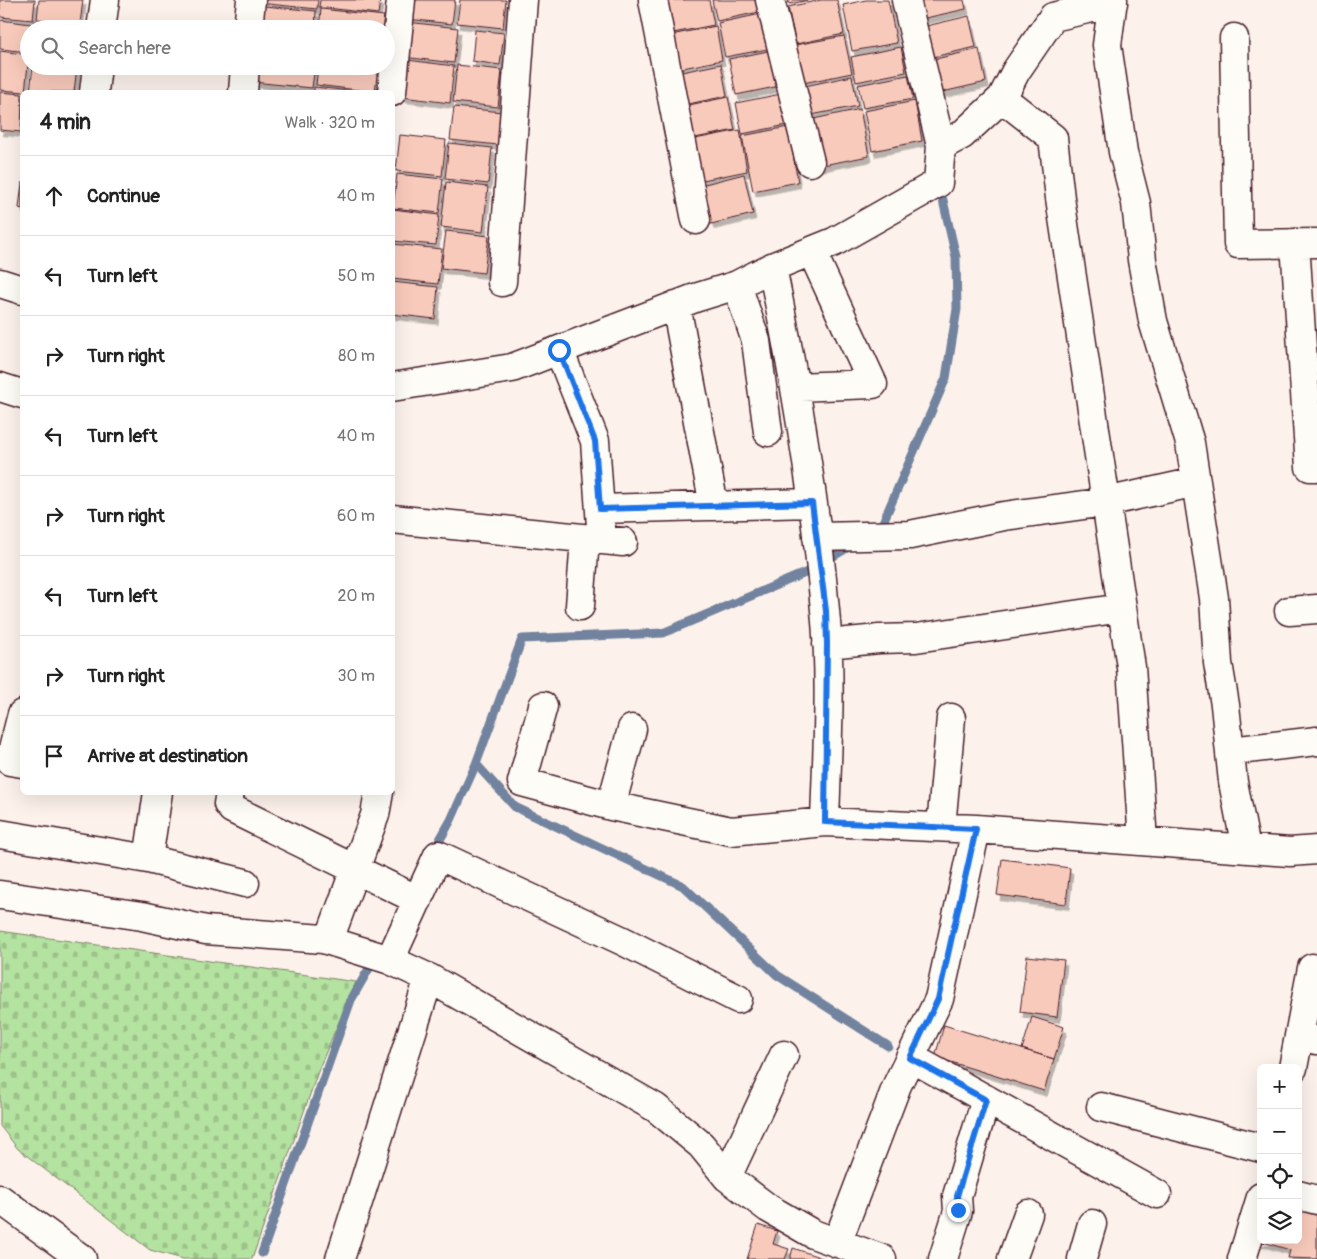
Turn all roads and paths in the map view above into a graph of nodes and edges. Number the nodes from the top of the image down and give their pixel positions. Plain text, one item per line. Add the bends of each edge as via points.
1 (104, 0) edge
2 (251, 0) edge
3 (401, 0) edge
4 (523, 0) edge
5 (653, 0) edge
6 (770, 0) edge
7 (906, 0) edge
8 (1113, 1) edge
9 (102, 20) edge
10 (249, 20) edge
11 (1234, 38) dead end
12 (395, 61) edge
13 (96, 75) edge
14 (244, 75) edge
15 (394, 75) edge
16 (94, 90) edge
17 (243, 90) edge
18 (392, 90) edge
19 (1002, 98) junction
20 (941, 146) junction
21 (810, 162) dead end
22 (696, 220) dead end
23 (1306, 243) edge
24 (812, 252) junction
25 (772, 267) junction
26 (0, 282) edge
27 (502, 282) dead end
28 (737, 284) junction
29 (20, 289) edge
30 (676, 305) junction
31 (559, 350) junction
32 (0, 387) edge
33 (395, 387) edge
34 (795, 387) junction
35 (20, 393) edge
36 (768, 432) dead end
37 (1317, 467) edge
38 (1196, 482) junction
39 (1106, 502) junction
40 (812, 503) junction
41 (714, 506) junction
42 (600, 509) junction
43 (395, 519) edge
44 (603, 540) junction
45 (817, 540) junction
46 (580, 606) dead end
47 (1122, 608) junction
48 (1317, 608) edge
49 (1290, 611) dead end
50 (827, 644) junction
51 (543, 706) dead end
52 (951, 718) dead end
53 (20, 723) edge
54 (632, 729) dead end
55 (1317, 741) edge
56 (1230, 750) junction
57 (11, 761) edge
58 (158, 795) edge
59 (224, 795) edge
60 (378, 795) edge
61 (611, 806) junction
62 (825, 822) junction
63 (941, 827) junction
64 (976, 829) junction
65 (0, 834) edge
66 (1143, 841) junction
67 (1246, 848) junction
68 (1317, 850) edge
69 (148, 859) junction
70 (356, 868) junction
71 (245, 883) dead end
72 (0, 895) edge
73 (418, 900) junction
74 (329, 940) junction
75 (380, 957) junction
76 (1312, 968) dead end
77 (429, 978) junction
78 (738, 998) dead end
79 (1308, 1038) edge
80 (784, 1054) dead end
81 (910, 1058) junction
82 (1295, 1064) edge
83 (986, 1100) junction
84 (1101, 1107) dead end
85 (1257, 1147) edge
86 (727, 1177) junction
87 (1157, 1194) dead end
88 (1302, 1196) edge
89 (0, 1199) edge
90 (1261, 1199) edge
91 (1317, 1200) edge
92 (1028, 1214) dead end
93 (1092, 1224) dead end
94 (837, 1243) junction
95 (82, 1259) edge
96 (340, 1259) edge
97 (882, 1259) edge
98 (943, 1259) edge
99 (1012, 1259) edge
100 (1082, 1259) edge
101 (1242, 1259) edge

1 - 9 street
2 - 10 street
3 - 12 street
4 - 27 street
5 - 22 street
6 - 21 street
7 - 20 street
8 - 19 street via 1053,17 1016,71
8 - 38 street via 1107,45 1123,152 1136,203 1153,321 1190,444
11 - 23 street via 1238,244
13 - 16 street
14 - 17 street
15 - 18 street
19 - 20 street via 962,135
19 - 39 street via 1053,138
20 - 24 street via 938,183
23 - 37 street via 1310,467
24 - 25 street
24 - 34 street via 872,384
25 - 28 street
25 - 34 street
26 - 29 street
28 - 30 street
28 - 36 street via 756,341
30 - 31 street
30 - 41 street
31 - 33 street via 512,368
31 - 42 street via 595,441
32 - 35 street
34 - 40 street
38 - 39 street
38 - 56 street via 1214,598 1218,663
39 - 45 street via 1004,516 910,535
39 - 47 street
40 - 41 street
40 - 45 street
41 - 42 street
42 - 44 street
43 - 44 street
44 - 46 street
45 - 50 street
47 - 50 street via 916,638
47 - 66 street via 1131,667
48 - 49 street
50 - 62 street
51 - 61 street via 522,782
52 - 63 street
53 - 57 street
54 - 61 street
55 - 56 street
56 - 67 street
58 - 69 street
59 - 70 street via 232,809
60 - 70 street
61 - 62 street via 731,831
62 - 63 street
63 - 64 street
64 - 66 street
64 - 81 street via 938,999
65 - 69 street
66 - 67 street
67 - 68 street via 1290,852
69 - 71 street
70 - 73 street
70 - 74 street
72 - 74 street via 142,916 206,930
73 - 75 street
73 - 78 street via 438,855
74 - 75 street
75 - 77 street
76 - 79 street
77 - 86 street via 656,1108 700,1145
77 - 96 street
79 - 82 street
80 - 86 street
81 - 83 street
81 - 94 street
83 - 87 street
83 - 98 street via 957,1196 958,1210
84 - 85 street
86 - 94 street via 768,1208 813,1234
88 - 91 street
89 - 95 street
90 - 101 street
92 - 99 street
93 - 100 street
94 - 97 street

